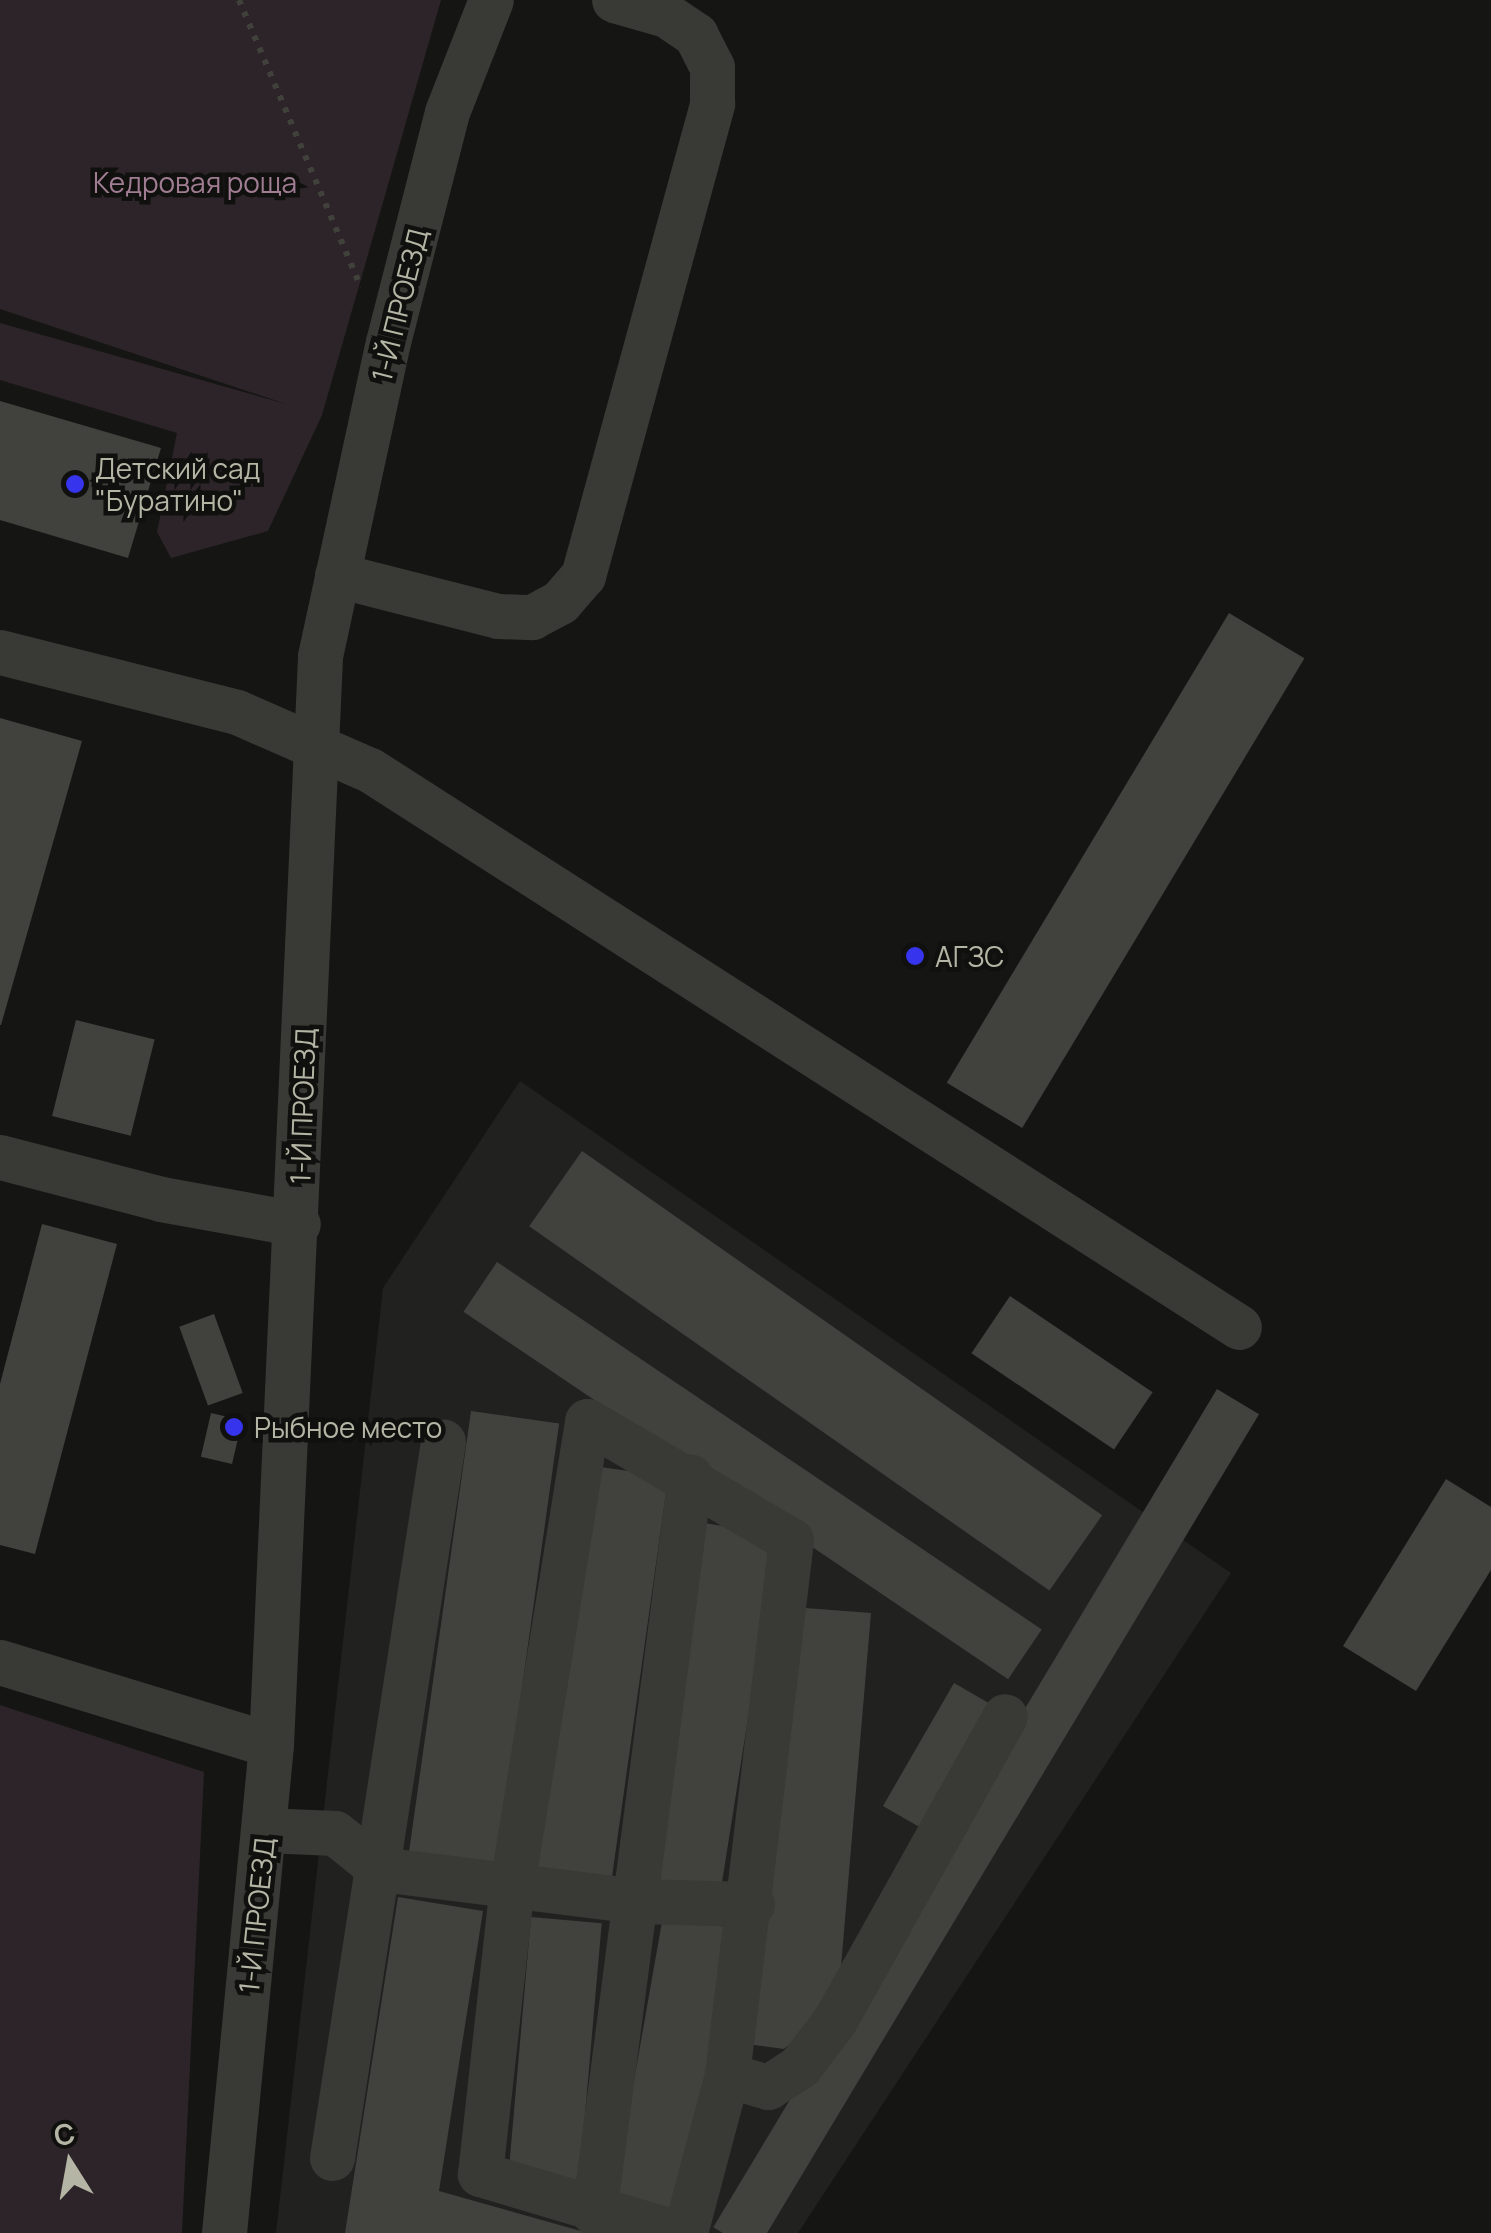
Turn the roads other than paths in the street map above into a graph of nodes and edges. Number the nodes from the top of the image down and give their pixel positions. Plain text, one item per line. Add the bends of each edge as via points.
1 (491, 0) edge
2 (614, 0) edge
3 (337, 575) junction
4 (0, 652) edge
5 (316, 742) junction
6 (0, 1156) edge
7 (298, 1224) junction
8 (1239, 1327) dead end
9 (443, 1442) dead end
10 (690, 1476) junction
11 (0, 1662) edge
12 (1005, 1716) dead end
13 (270, 1744) junction
14 (264, 1830) junction
15 (380, 1869) junction
16 (512, 1886) junction
17 (636, 1900) junction
18 (752, 1904) junction
19 (727, 2075) junction
20 (332, 2158) dead end
21 (594, 2213) junction
22 (224, 2233) edge
23 (682, 2233) edge

1 - 3 street, 1-Й ПРОЕЗД via 447,112
2 - 3 street via 666,15 696,35 712,67 712,103 583,576 560,602 532,617 498,616
3 - 5 street, 1-Й ПРОЕЗД via 320,656
4 - 5 street via 237,712
5 - 7 street, 1-Й ПРОЕЗД
5 - 8 street
6 - 7 street via 161,1199
7 - 13 street, 1-Й ПРОЕЗД
9 - 15 street
10 - 16 street via 587,1421
10 - 17 street
10 - 18 street via 791,1540
11 - 13 street
12 - 19 street via 835,2020 800,2066 768,2087
13 - 14 street, 1-Й ПРОЕЗД
14 - 15 street via 335,1833
14 - 22 street, 1-Й ПРОЕЗД
15 - 16 street
15 - 20 street
16 - 17 street
16 - 21 street via 480,2174
17 - 18 street
17 - 21 street
18 - 19 street
19 - 23 street
21 - 23 street

